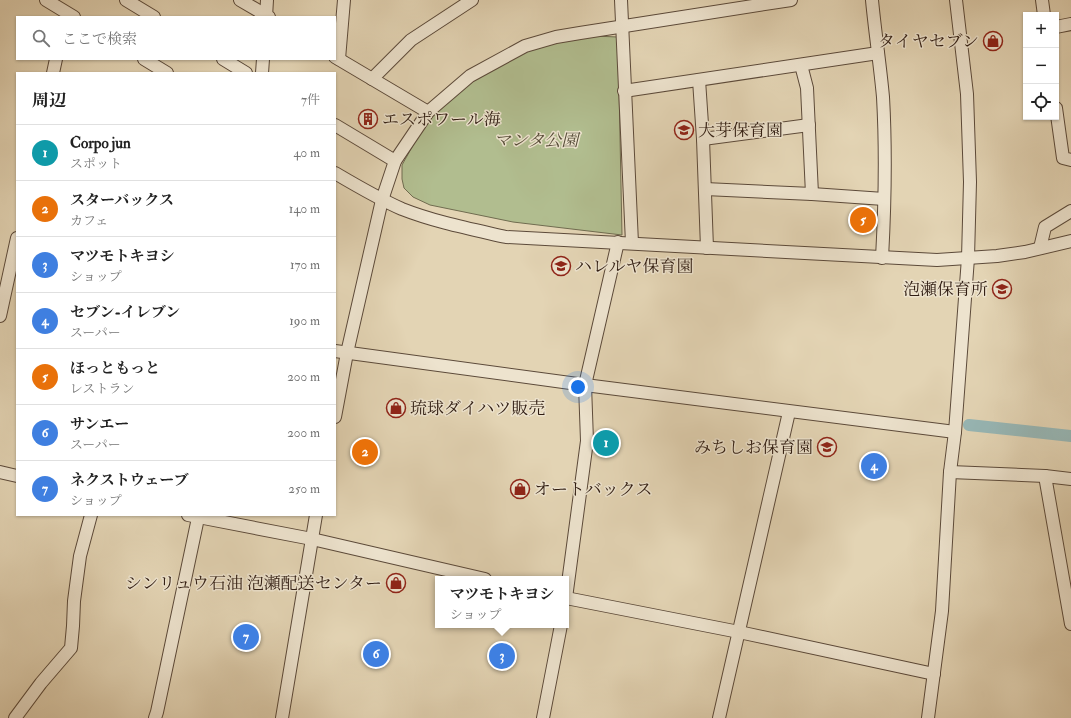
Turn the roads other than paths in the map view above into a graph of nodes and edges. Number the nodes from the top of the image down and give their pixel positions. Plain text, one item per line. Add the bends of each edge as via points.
1 (46, 0) edge
2 (126, 0) edge
3 (240, 0) edge
4 (267, 0) edge
5 (344, 0) edge
6 (472, 0) edge
7 (621, 0) edge
8 (791, 0) edge
9 (872, 0) edge
10 (956, 0) edge
11 (1042, 0) edge
12 (1044, 12) edge
13 (68, 15) edge
14 (152, 16) edge
15 (267, 16) edge
16 (1071, 24) edge
17 (621, 26) junction
18 (1059, 26) edge
19 (878, 53) junction
20 (337, 58) edge
21 (56, 60) edge
22 (146, 60) edge
23 (225, 60) edge
24 (263, 60) edge
25 (801, 65) junction
26 (53, 72) edge
27 (165, 72) edge
28 (244, 72) edge
29 (262, 72) edge
30 (372, 79) junction
31 (699, 80) junction
32 (624, 91) junction
33 (428, 112) junction
34 (1057, 120) edge
35 (809, 124) junction
36 (336, 127) edge
37 (703, 139) junction
38 (395, 160) junction
39 (1071, 160) edge
40 (336, 174) edge
41 (705, 189) junction
42 (812, 194) junction
43 (884, 199) junction
44 (382, 200) junction
45 (1071, 211) edge
46 (1071, 241) edge
47 (618, 242) junction
48 (16, 243) edge
49 (632, 243) junction
50 (707, 248) junction
51 (1040, 248) junction
52 (882, 258) junction
53 (968, 258) junction
54 (8, 283) edge
55 (0, 316) edge
56 (341, 352) edge
57 (585, 385) junction
58 (336, 406) edge
59 (789, 412) junction
60 (954, 432) junction
61 (0, 472) edge
62 (950, 472) junction
63 (16, 476) edge
64 (1045, 476) junction
65 (1071, 479) edge
66 (91, 516) edge
67 (193, 516) edge
68 (316, 516) edge
69 (312, 539) junction
70 (472, 576) edge
71 (569, 576) edge
72 (569, 599) edge
73 (1071, 624) edge
74 (560, 628) edge
75 (739, 632) junction
76 (934, 674) junction
77 (15, 718) edge
78 (155, 718) edge
79 (282, 718) edge
80 (543, 718) edge
81 (719, 718) edge
82 (928, 718) edge

1 - 13 street
2 - 14 street
3 - 15 street
4 - 15 street
5 - 20 street
6 - 30 street via 412,40
7 - 17 street
8 - 17 street
9 - 19 street
10 - 53 street via 967,94 970,182
11 - 12 street
16 - 18 street
17 - 32 street
17 - 33 street via 556,37 525,46 470,76
19 - 25 street
19 - 43 street via 883,96
20 - 30 street
21 - 26 street
22 - 27 street
23 - 28 street
24 - 29 street
25 - 31 street
25 - 35 street via 807,88
30 - 33 street
31 - 32 street
31 - 37 street
32 - 49 street
33 - 38 street
34 - 39 street via 1062,158
35 - 37 street
35 - 42 street
36 - 38 street
37 - 41 street
38 - 44 street
40 - 44 street
41 - 42 street
41 - 50 street
42 - 43 street
43 - 52 street
44 - 47 street via 403,210 506,237
44 - 56 street
45 - 51 street via 1045,227
46 - 51 street
47 - 49 street
47 - 57 street
48 - 54 street
49 - 50 street
50 - 52 street
51 - 53 street via 997,256
52 - 53 street
53 - 60 street
54 - 55 street
56 - 57 street
56 - 58 street
57 - 59 street
57 - 71 street via 587,441
59 - 60 street
59 - 75 street
60 - 62 street
61 - 63 street
62 - 64 street
62 - 76 street via 942,611
64 - 65 street
64 - 73 street
66 - 77 street via 80,556 71,648
67 - 69 street
67 - 78 street
68 - 69 street
69 - 70 street
69 - 79 street
72 - 75 street
74 - 80 street
75 - 76 street
75 - 81 street
76 - 82 street

